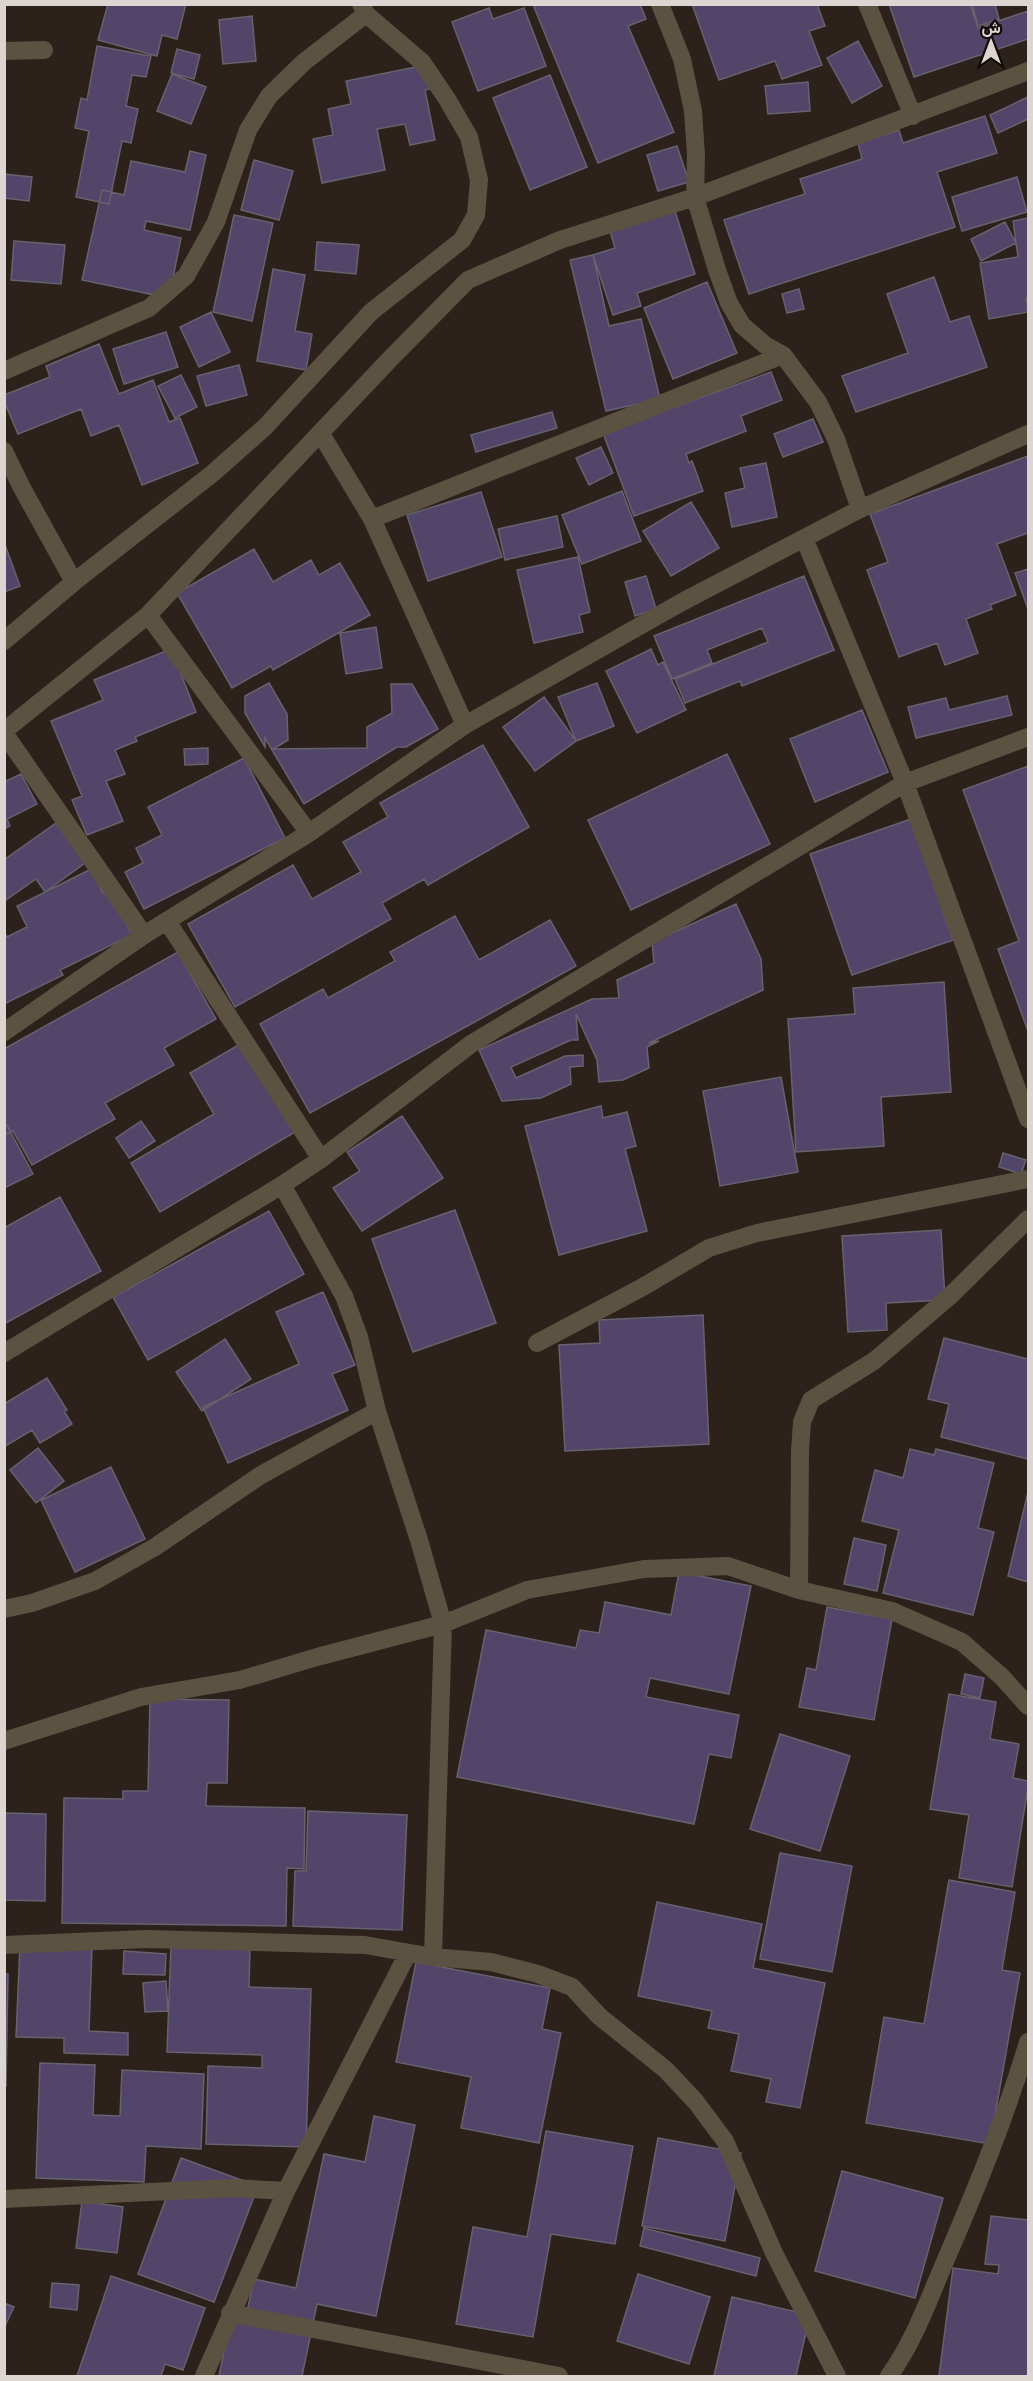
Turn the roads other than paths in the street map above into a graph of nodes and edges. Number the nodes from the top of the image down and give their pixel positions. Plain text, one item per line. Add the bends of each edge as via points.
1 (660, 4) edge
2 (867, 4) edge
3 (364, 9) edge
4 (44, 50) dead end
5 (4, 51) edge
6 (1029, 71) edge
7 (913, 116) junction
8 (695, 197) junction
9 (783, 355) junction
10 (4, 371) edge
11 (321, 434) junction
12 (1029, 434) edge
13 (4, 451) edge
14 (860, 509) junction
15 (372, 519) junction
16 (804, 538) junction
17 (74, 582) junction
18 (148, 615) junction
19 (4, 641) edge
20 (465, 725) junction
21 (4, 732) edge
22 (1029, 737) edge
23 (905, 783) junction
24 (309, 834) junction
25 (167, 921) junction
26 (144, 935) junction
27 (4, 1032) edge
28 (1029, 1119) edge
29 (321, 1159) junction
30 (1029, 1179) edge
31 (282, 1185) junction
32 (1029, 1219) edge
33 (537, 1343) dead end
34 (4, 1353) edge
35 (377, 1411) junction
36 (799, 1590) junction
37 (4, 1609) edge
38 (443, 1624) junction
39 (1029, 1706) edge
40 (4, 1741) edge
41 (4, 1945) edge
42 (408, 1953) junction
43 (434, 1958) junction
44 (1029, 2042) edge
45 (286, 2191) junction
46 (4, 2199) edge
47 (230, 2313) junction
48 (204, 2376) edge
49 (559, 2376) edge
50 (837, 2376) edge
51 (889, 2376) edge

1 - 8 street via 682,59 693,111
2 - 7 street
3 - 10 street via 269,96 248,130 216,222 186,276 149,308
3 - 17 street via 422,62 469,137 479,180 476,215 462,240 371,312 265,427
4 - 5 street
6 - 7 street
7 - 8 street
8 - 9 street via 729,303 742,325
8 - 11 street via 560,240 468,280
9 - 14 street via 818,402 836,439
9 - 15 street
11 - 15 street
11 - 18 street
12 - 14 street
13 - 17 street
14 - 16 street
15 - 20 street
16 - 20 street
16 - 23 street
17 - 19 street
18 - 21 street
18 - 24 street
20 - 24 street
21 - 26 street
22 - 23 street
23 - 28 street
23 - 29 street via 471,1044
24 - 25 street
25 - 26 street
25 - 29 street
26 - 27 street
29 - 31 street
30 - 33 street via 756,1233 709,1248
31 - 34 street
31 - 35 street via 344,1296 359,1337
32 - 36 street via 950,1296 874,1361 811,1400 801,1432
35 - 37 street via 261,1475 154,1547 95,1581
35 - 38 street
36 - 38 street via 728,1566 644,1569 527,1590
36 - 39 street via 892,1611 962,1642
38 - 40 street via 240,1680 141,1697
38 - 43 street
41 - 42 street via 146,1939 365,1946
42 - 43 street
42 - 45 street
43 - 50 street via 491,1962 572,1987 599,2016 666,2070 725,2141 774,2253
44 - 51 street via 964,2217 907,2352
45 - 46 street via 233,2188
45 - 47 street
47 - 48 street
47 - 49 street

